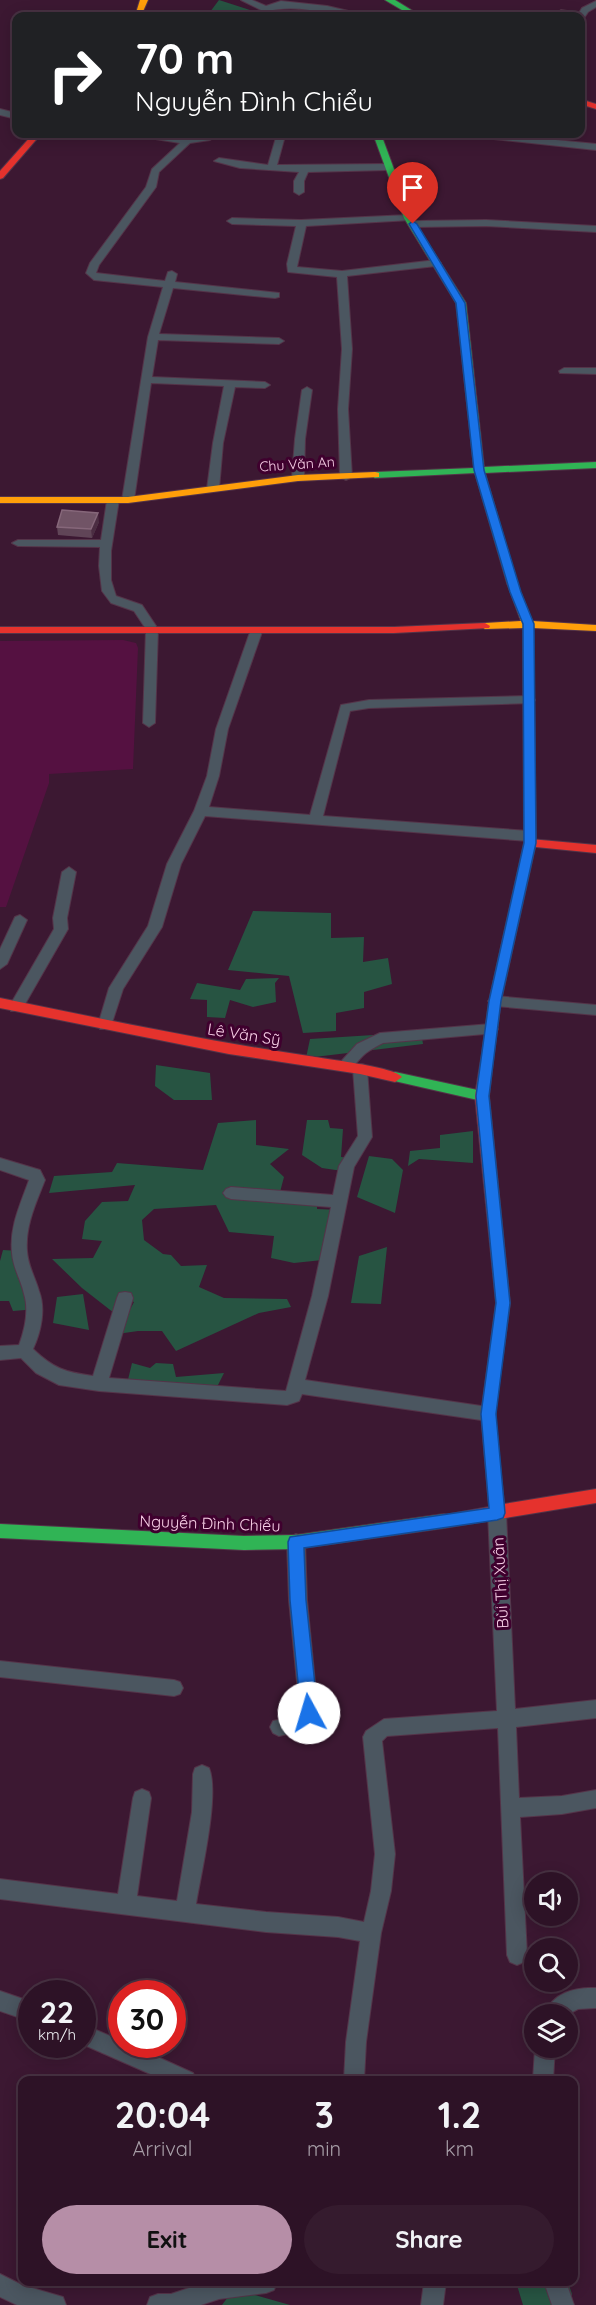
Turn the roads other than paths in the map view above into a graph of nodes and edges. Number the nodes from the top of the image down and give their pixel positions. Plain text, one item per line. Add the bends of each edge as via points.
1 (244, 0) edge
2 (389, 0) edge
3 (344, 12) edge
4 (403, 12) edge
5 (33, 138) edge
6 (173, 138) edge
7 (202, 138) edge
8 (279, 138) edge
9 (378, 138) edge
10 (512, 138) edge
11 (188, 140) junction
12 (596, 147) edge
13 (219, 161) dead end
14 (272, 167) junction
15 (388, 167) junction
16 (304, 170) junction
17 (0, 176) edge
18 (299, 192) dead end
19 (232, 221) dead end
20 (411, 221) junction
21 (301, 223) junction
22 (596, 230) edge
23 (436, 263) junction
24 (342, 274) junction
25 (170, 279) junction
26 (275, 296) dead end
27 (153, 337) junction
28 (279, 341) dead end
29 (564, 371) dead end
30 (596, 371) edge
31 (147, 380) junction
32 (230, 384) junction
33 (265, 385) dead end
34 (308, 390) dead end
35 (596, 465) edge
36 (479, 470) junction
37 (346, 477) junction
38 (298, 478) junction
39 (213, 489) junction
40 (0, 500) edge
41 (113, 500) junction
42 (128, 500) junction
43 (18, 543) dead end
44 (106, 544) junction
45 (528, 624) junction
46 (596, 628) edge
47 (152, 629) junction
48 (0, 630) edge
49 (256, 632) junction
50 (529, 700) junction
51 (149, 723) dead end
52 (201, 811) junction
53 (315, 821) junction
54 (530, 840) junction
55 (596, 849) edge
56 (69, 872) dead end
57 (20, 920) dead end
58 (0, 964) edge
59 (495, 1001) junction
60 (0, 1003) edge
61 (16, 1007) junction
62 (596, 1010) edge
63 (105, 1025) junction
64 (491, 1029) junction
65 (344, 1066) junction
66 (360, 1069) junction
67 (482, 1096) junction
68 (0, 1164) edge
69 (231, 1193) dead end
70 (339, 1202) junction
71 (125, 1298) dead end
72 (24, 1351) junction
73 (0, 1353) edge
74 (99, 1384) junction
75 (296, 1386) junction
76 (488, 1414) junction
77 (596, 1496) edge
78 (497, 1513) junction
79 (0, 1531) edge
80 (296, 1542) junction
81 (0, 1669) edge
82 (174, 1688) dead end
83 (596, 1709) edge
84 (507, 1719) junction
85 (279, 1728) dead end
86 (202, 1774) dead end
87 (142, 1798) dead end
88 (596, 1799) edge
89 (512, 1808) junction
90 (0, 1889) edge
91 (126, 1905) junction
92 (186, 1912) junction
93 (371, 1933) junction
94 (516, 1955) dead end
95 (596, 1998) edge
96 (0, 2001) edge
97 (564, 2004) edge
98 (18, 2007) edge
99 (96, 2040) edge
100 (544, 2058) edge
101 (177, 2076) edge
102 (354, 2076) edge
103 (543, 2076) edge
104 (0, 2286) edge
105 (235, 2286) edge
106 (434, 2286) edge
107 (556, 2286) edge
108 (55, 2305) edge
109 (158, 2305) edge
110 (171, 2305) edge
111 (432, 2305) edge
112 (563, 2305) edge

1 - 3 street via 265,9 281,4
2 - 4 street
5 - 17 street
6 - 11 street
7 - 11 street
8 - 14 street
9 - 15 street, Bùi Thị Xuân
10 - 12 street
11 - 25 street via 155,171 151,187 91,273 94,277
13 - 14 street
14 - 16 street
15 - 16 street
15 - 20 street, Bùi Thị Xuân
16 - 18 street
19 - 21 street
20 - 21 street
20 - 22 street
20 - 23 street, Bùi Thị Xuân
21 - 24 street via 291,259 292,270
23 - 24 street
23 - 36 street, Bùi Thị Xuân via 461,303
24 - 37 street via 347,341 343,409
25 - 26 street
25 - 27 street
27 - 28 street
27 - 31 street
29 - 30 street
31 - 32 street
31 - 42 street
32 - 33 street
32 - 39 street
34 - 38 street
35 - 36 street, Chu Văn An
36 - 37 street, Chu Văn An
36 - 45 street, Bùi Thị Xuân
37 - 38 street, Chu Văn An
38 - 39 street, Chu Văn An
39 - 42 street, Chu Văn An
40 - 41 street, Chu Văn An
41 - 42 street, Chu Văn An
41 - 44 street
43 - 44 street
44 - 47 street via 107,592 116,601 138,608
45 - 46 street
45 - 49 street
45 - 50 street, Bùi Thị Xuân
47 - 48 street
47 - 49 street
47 - 51 street
49 - 52 street via 222,729
50 - 53 street via 345,708
50 - 54 street, Bùi Thị Xuân
52 - 53 street
52 - 63 street via 174,864 155,927 116,988
53 - 54 street
54 - 55 street
54 - 59 street, Bùi Thị Xuân
56 - 61 street via 60,918 62,929
57 - 58 street
59 - 62 street
59 - 64 street, Bùi Thị Xuân
60 - 61 street, Lê Văn Sỹ
61 - 63 street, Lê Văn Sỹ
63 - 65 street, Lê Văn Sỹ
64 - 65 street via 380,1038
64 - 67 street, Bùi Thị Xuân
65 - 66 street, Lê Văn Sỹ
66 - 67 street, Lê Văn Sỹ
66 - 70 street via 366,1129 347,1166
67 - 76 street, Bùi Thị Xuân via 503,1303
68 - 72 street via 26,1170 35,1174 37,1180 18,1245 34,1309
69 - 70 street
70 - 75 street
71 - 74 street
72 - 73 street
72 - 74 street via 59,1378
74 - 75 street via 287,1398 293,1396
75 - 76 street
76 - 78 street, Bùi Thị Xuân
77 - 78 street, Nguyễn Đình Chiểu
78 - 80 street, Nguyễn Đình Chiểu
78 - 84 street, Bùi Thị Xuân
79 - 80 street, Nguyễn Đình Chiểu
80 - 85 street via 309,1713 304,1723
81 - 82 street
83 - 84 street
84 - 89 street, Bùi Thị Xuân
84 - 93 street via 384,1728 372,1737 385,1854
86 - 92 street via 201,1812
87 - 91 street
88 - 89 street
89 - 94 street, Bùi Thị Xuân
90 - 91 street
91 - 92 street
92 - 93 street
93 - 102 street
95 - 97 street via 578,1997
96 - 98 street
99 - 101 street
100 - 103 street
104 - 108 street
105 - 110 street
106 - 111 street
107 - 112 street
109 - 110 street

